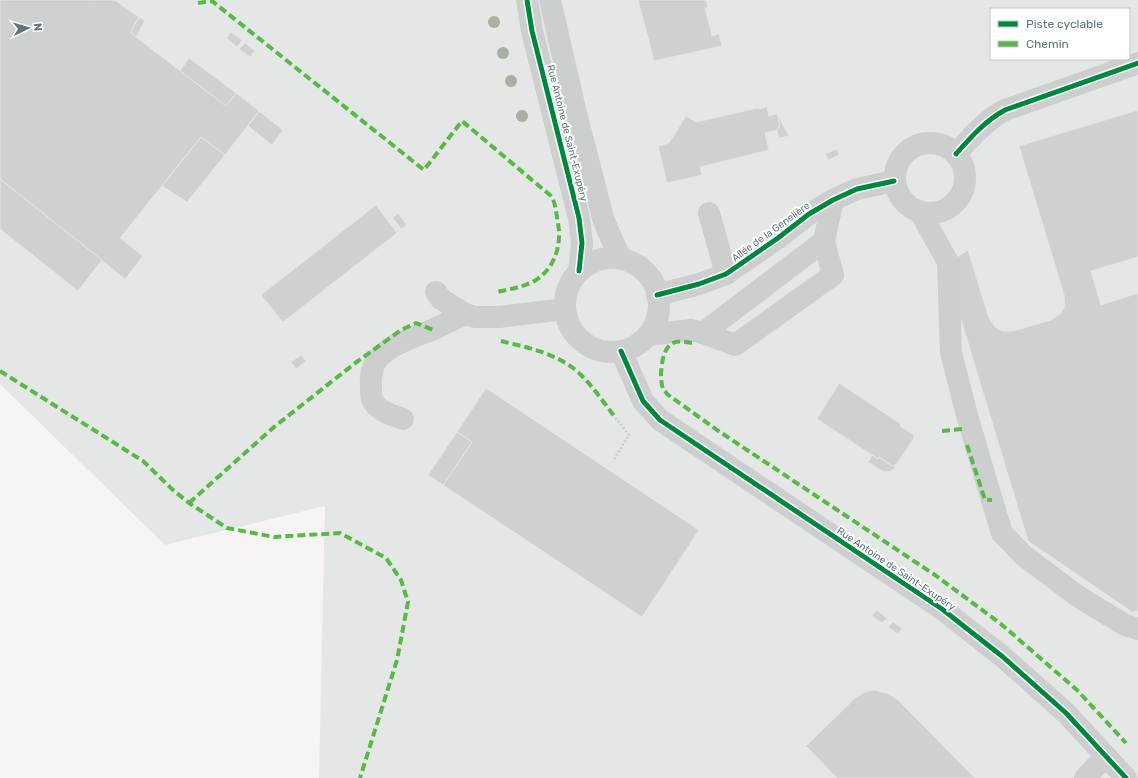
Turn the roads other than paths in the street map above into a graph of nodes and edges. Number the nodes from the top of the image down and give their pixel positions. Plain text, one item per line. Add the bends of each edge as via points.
1 (527, 0) edge
2 (550, 0) edge
3 (1138, 63) edge
4 (956, 154) junction
5 (894, 181) junction
6 (833, 200) junction
7 (920, 212) junction
8 (709, 213) dead end
9 (824, 241) junction
10 (621, 259) junction
11 (579, 271) junction
12 (726, 274) junction
13 (436, 292) dead end
14 (657, 295) junction
15 (565, 309) junction
16 (465, 314) junction
17 (703, 333) junction
18 (648, 334) junction
19 (621, 351) junction
20 (402, 419) dead end
21 (1138, 629) edge
22 (1106, 756) junction
23 (1085, 778) edge
24 (1126, 778) edge

1 - 11 street, Rue Antoine de Saint-Exupéry via 532,31 580,224 582,243
2 - 10 street, Rue Antoine de Saint-Exupéry via 603,218
3 - 4 street via 1005,110 981,127
4 - 5 street via 939,143 920,143 903,154 898,162
4 - 7 street via 964,169 964,187 961,195 955,203 939,212
5 - 6 street, Allée de la Genelière via 856,189
5 - 7 street via 905,204
6 - 9 street
6 - 12 street, Allée de la Genelière via 809,214
7 - 21 street via 948,262 951,353 1002,533 1023,555 1079,596 1125,626
8 - 12 street
9 - 17 street
9 - 17 street via 833,276 736,345
10 - 11 street via 598,260
10 - 14 street via 640,268 651,280
11 - 15 street via 570,282
12 - 14 street, Allée de la Genelière
13 - 16 street
14 - 18 street via 658,309 655,322
15 - 16 street via 499,317 475,317
15 - 19 street via 574,334 584,343 608,352
16 - 20 street via 408,339 375,362 370,385 372,399 379,408
17 - 18 street via 691,330
18 - 19 street via 631,348
19 - 22 street, Rue Antoine de Saint-Exupéry via 643,401 660,420 942,609 1003,657 1066,713
22 - 23 street
22 - 24 street, Rue Antoine de Saint-Exupéry

